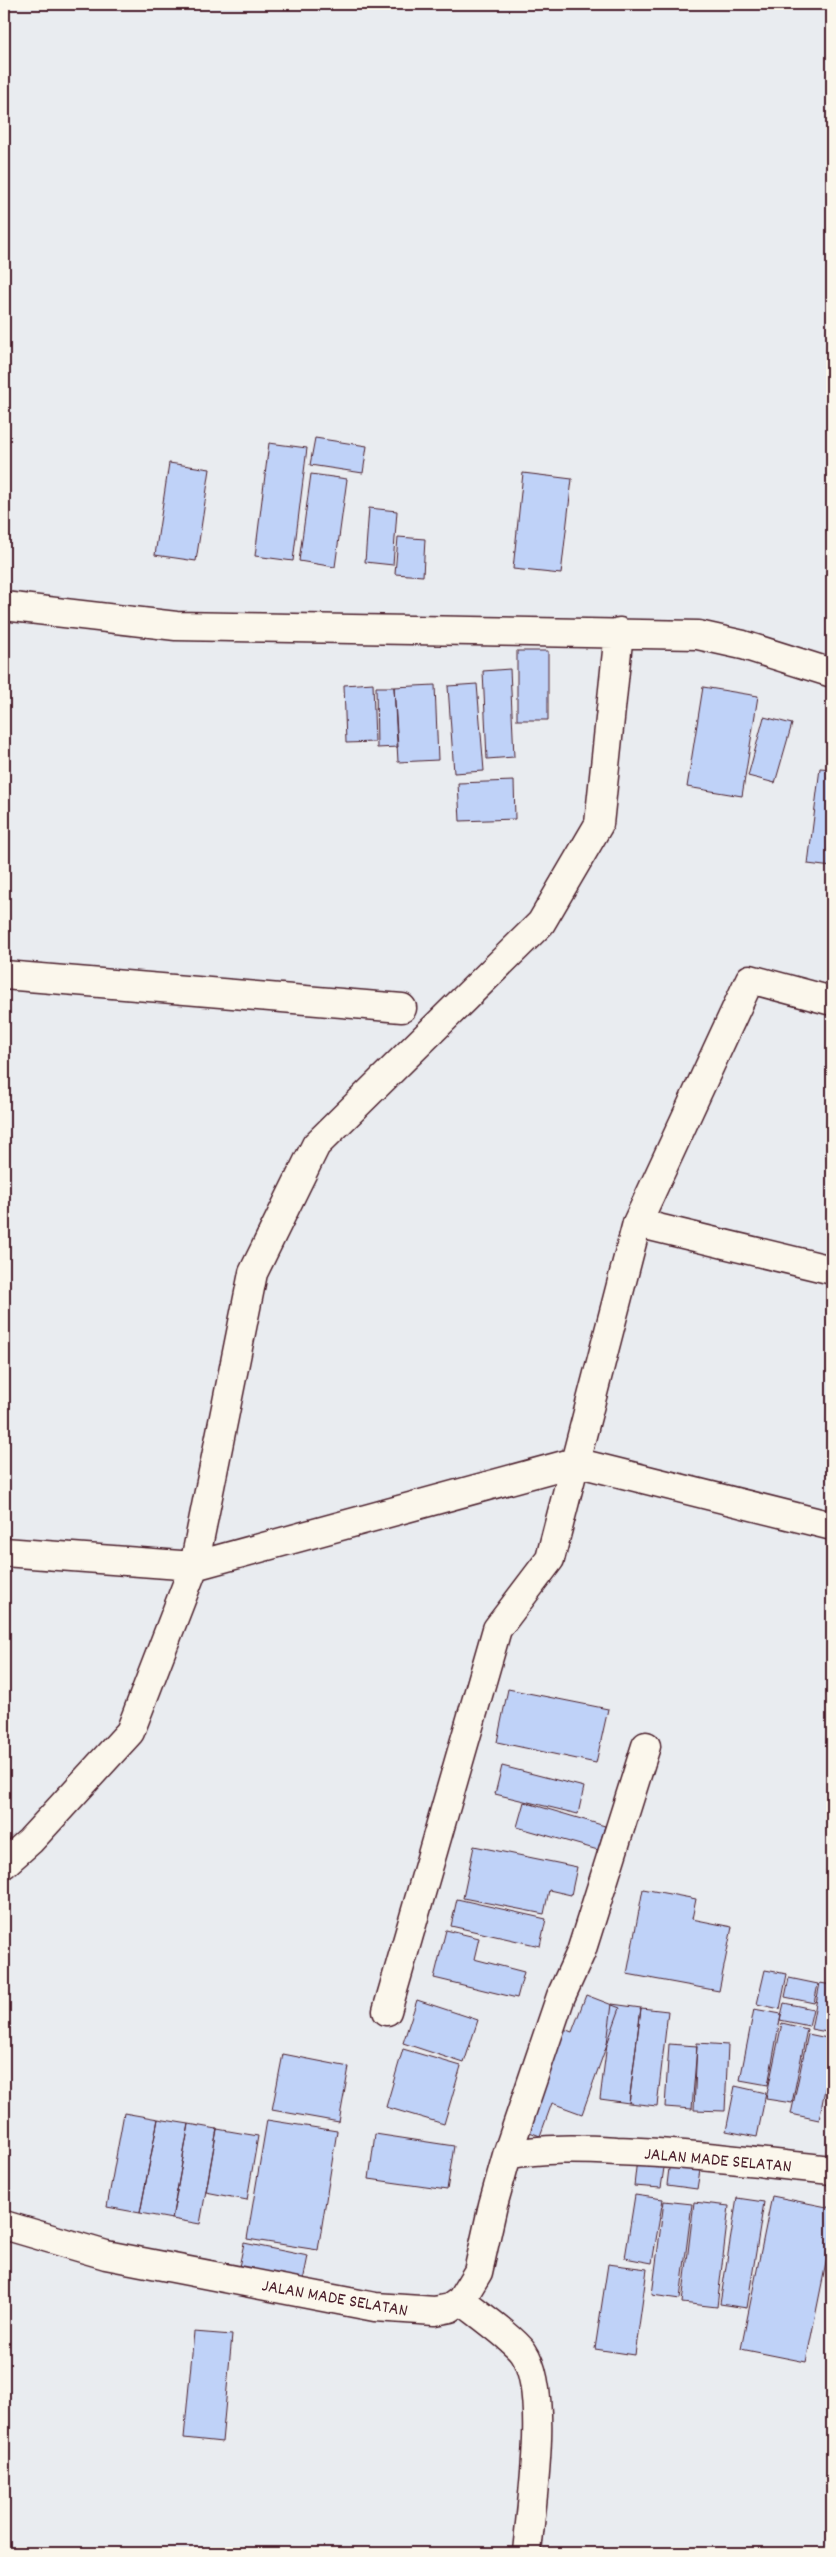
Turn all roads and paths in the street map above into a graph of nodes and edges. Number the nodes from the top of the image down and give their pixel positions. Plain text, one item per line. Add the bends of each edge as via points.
1 (4, 606) edge
2 (619, 632) junction
3 (832, 673) edge
4 (4, 975) edge
5 (832, 1001) edge
6 (402, 1008) dead end
7 (637, 1223) junction
8 (832, 1270) edge
9 (575, 1462) junction
10 (832, 1526) edge
11 (4, 1552) edge
12 (194, 1566) junction
13 (646, 1746) dead end
14 (4, 1864) edge
15 (388, 2011) dead end
16 (508, 2155) junction
17 (832, 2170) edge
18 (4, 2225) edge
19 (461, 2300) junction
20 (527, 2553) edge

1 - 2 street via 176,626
2 - 3 street via 698,635 743,645
2 - 12 street via 599,824 541,923 316,1145 253,1274
4 - 6 street
5 - 7 street via 750,979
7 - 8 street
7 - 9 street
9 - 10 street
9 - 12 street
9 - 15 street via 550,1559 497,1629
11 - 12 street
12 - 14 street via 130,1732
13 - 16 street via 581,1952 561,1996
16 - 17 street, JALAN MADE SELATAN via 561,2148 655,2152
16 - 19 street via 478,2272
18 - 19 street, JALAN MADE SELATAN via 106,2255 375,2308 435,2311 450,2308
19 - 20 street via 523,2352 535,2378 538,2410

